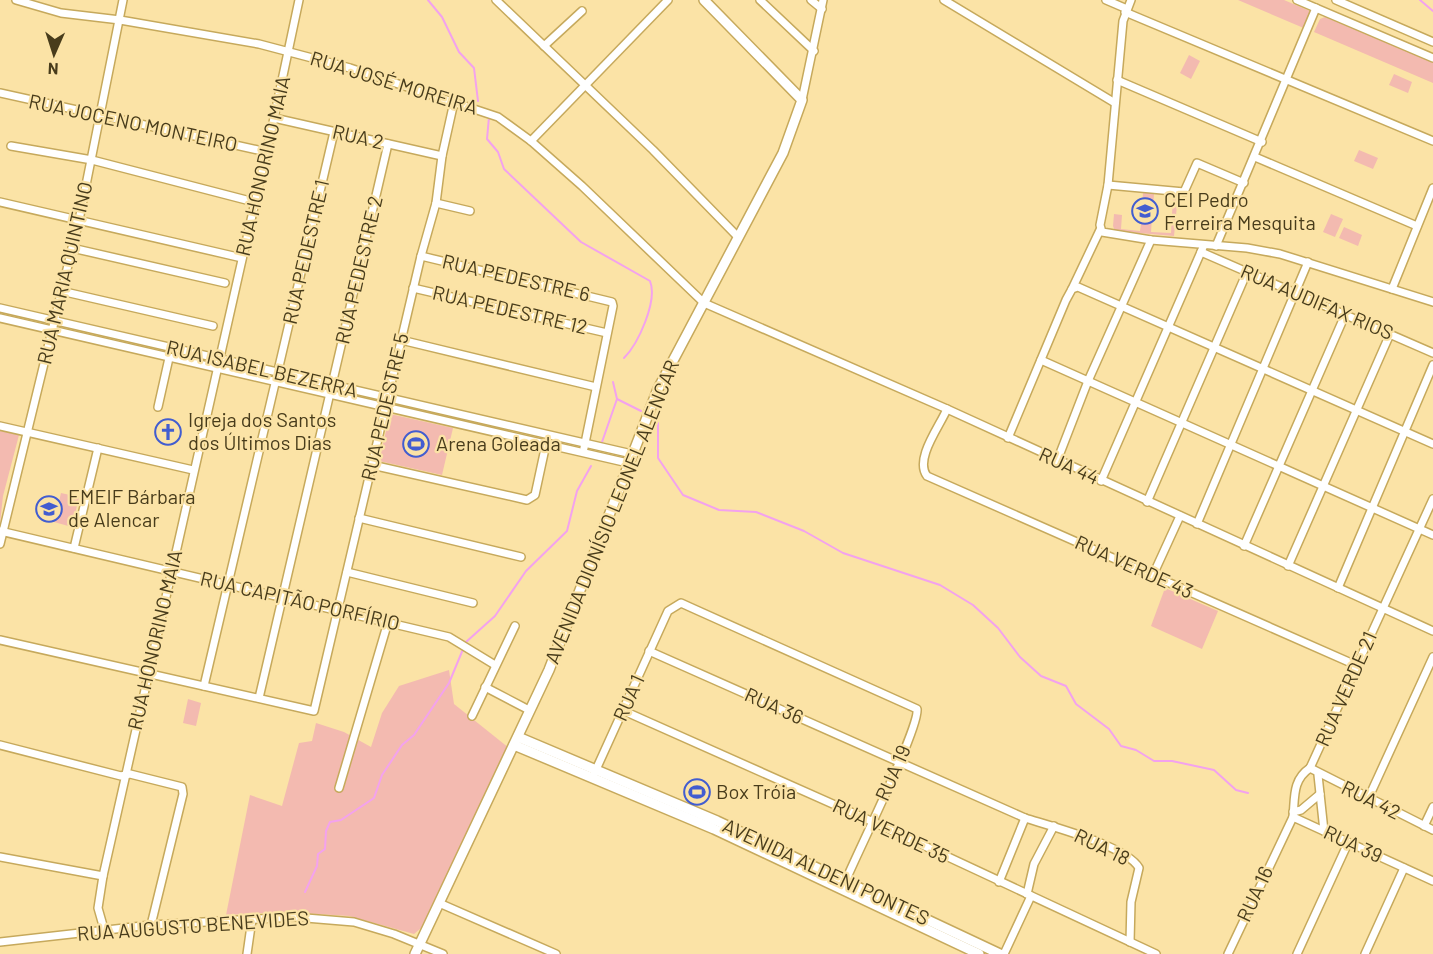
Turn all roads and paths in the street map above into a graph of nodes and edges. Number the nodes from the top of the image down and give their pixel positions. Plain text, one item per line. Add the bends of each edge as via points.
1 (16, 0) edge
2 (123, 0) edge
3 (299, 0) edge
4 (496, 0) edge
5 (668, 0) edge
6 (704, 0) edge
7 (760, 0) edge
8 (811, 0) edge
9 (823, 0) edge
10 (944, 0) edge
11 (1106, 0) edge
12 (1131, 0) edge
13 (1297, 0) edge
14 (1336, 0) edge
15 (1316, 8) junction
16 (822, 9) junction
17 (582, 10) dead end
18 (1126, 11) junction
19 (120, 20) junction
20 (1433, 42) edge
21 (544, 46) junction
22 (289, 51) junction
23 (814, 51) junction
24 (1433, 58) edge
25 (1287, 79) junction
26 (1117, 80) junction
27 (585, 85) junction
28 (0, 93) edge
29 (802, 100) junction
30 (454, 102) junction
31 (1115, 103) junction
32 (100, 117) junction
33 (274, 118) junction
34 (334, 132) junction
35 (531, 141) junction
36 (1433, 141) edge
37 (1262, 142) junction
38 (388, 144) junction
39 (11, 146) dead end
40 (267, 152) junction
41 (442, 156) junction
42 (1255, 158) junction
43 (92, 160) junction
44 (1244, 183) junction
45 (1108, 185) junction
46 (1433, 188) edge
47 (0, 202) edge
48 (254, 202) junction
49 (436, 203) junction
50 (1429, 207) edge
51 (470, 211) dead end
52 (79, 220) junction
53 (1417, 226) junction
54 (1100, 230) junction
55 (737, 236) junction
56 (1151, 240) junction
57 (1216, 246) junction
58 (72, 248) junction
59 (1203, 248) junction
60 (421, 256) junction
61 (242, 258) junction
62 (1308, 262) junction
63 (1247, 272) junction
64 (225, 283) dead end
65 (413, 288) junction
66 (1072, 289) junction
67 (1392, 289) junction
68 (61, 291) junction
69 (1296, 294) junction
70 (1433, 302) edge
71 (704, 303) junction
72 (1122, 306) junction
73 (0, 308) edge
74 (20, 313) junction
75 (1345, 315) junction
76 (0, 318) edge
77 (54, 321) junction
78 (18, 322) junction
79 (213, 326) dead end
80 (1167, 326) junction
81 (52, 330) junction
82 (607, 333) junction
83 (1390, 334) junction
84 (138, 340) junction
85 (401, 340) junction
86 (1214, 347) junction
87 (135, 350) junction
88 (1433, 353) edge
89 (169, 358) junction
90 (219, 359) junction
91 (1041, 360) junction
92 (1433, 364) edge
93 (217, 369) junction
94 (1263, 369) junction
95 (279, 373) junction
96 (1088, 381) junction
97 (276, 383) junction
98 (333, 386) junction
99 (596, 387) junction
100 (1310, 390) junction
101 (331, 396) junction
102 (387, 399) junction
103 (1134, 402) junction
104 (158, 407) dead end
105 (386, 408) junction
106 (947, 410) junction
107 (1357, 411) junction
108 (1181, 423) junction
109 (0, 426) edge
110 (1403, 431) junction
111 (27, 432) junction
112 (1008, 438) junction
113 (585, 443) junction
114 (546, 444) junction
115 (1433, 444) edge
116 (1230, 445) junction
117 (98, 448) junction
118 (582, 452) junction
119 (630, 458) junction
120 (1057, 461) junction
121 (372, 465) junction
122 (1277, 465) junction
123 (193, 470) junction
124 (1101, 481) junction
125 (1324, 487) junction
126 (1433, 499) edge
127 (1147, 502) junction
128 (1371, 507) junction
129 (1180, 516) junction
130 (359, 518) junction
131 (1197, 524) junction
132 (1420, 529) junction
133 (2, 531) edge
134 (1433, 535) edge
135 (0, 544) edge
136 (1244, 546) junction
137 (74, 548) junction
138 (520, 557) dead end
139 (1288, 566) junction
140 (171, 571) junction
141 (347, 572) junction
142 (1153, 575) junction
143 (229, 584) junction
144 (1338, 588) junction
145 (282, 596) junction
146 (472, 603) dead end
147 (1383, 609) junction
148 (338, 610) junction
149 (388, 622) junction
150 (515, 626) dead end
151 (1432, 629) edge
152 (0, 640) edge
153 (649, 651) junction
154 (1433, 657) edge
155 (495, 665) junction
156 (1358, 666) junction
157 (148, 673) junction
158 (204, 686) junction
159 (485, 687) junction
160 (259, 699) junction
161 (529, 710) junction
162 (624, 711) junction
163 (472, 716) dead end
164 (912, 731) joint
165 (516, 741) junction
166 (0, 745) edge
167 (900, 762) junction
168 (1310, 768) junction
169 (594, 773) junction
170 (125, 775) junction
171 (1318, 775) junction
172 (339, 789) dead end
173 (1320, 794) junction
174 (1368, 799) junction
175 (1433, 807) edge
176 (1293, 814) junction
177 (1025, 818) junction
178 (872, 821) junction
179 (1054, 826) junction
180 (1424, 826) junction
181 (1433, 830) edge
182 (1324, 831) junction
183 (1348, 843) junction
184 (0, 857) edge
185 (1404, 868) junction
186 (103, 876) junction
187 (846, 880) junction
188 (1433, 881) edge
189 (999, 882) junction
190 (1029, 895) junction
191 (439, 903) junction
192 (252, 919) junction
193 (151, 925) junction
194 (104, 929) junction
195 (0, 942) edge
196 (1130, 942) junction
197 (420, 944) junction
198 (247, 954) edge
199 (415, 954) edge
200 (443, 954) edge
201 (556, 954) edge
202 (979, 954) edge
203 (1002, 954) edge
204 (1156, 954) edge
205 (1228, 954) edge
206 (1297, 954) edge
207 (1365, 954) edge

1 - 19 street, RUA JOSÉ MOREIRA via 61,13
2 - 19 street, RUA MARIA QUINTINO
3 - 22 street, RUA HONORINO MAIA
4 - 21 street
5 - 27 street
6 - 29 main road
7 - 23 street
8 - 16 street
9 - 16 street, AVENIDA DIONÍSIO LEONEL ALENCAR
10 - 31 street
11 - 18 street
12 - 18 street
13 - 15 street
14 - 20 street
15 - 24 street
15 - 25 street
16 - 23 street, AVENIDA DIONÍSIO LEONEL ALENCAR
17 - 21 street
18 - 25 street
18 - 26 street
19 - 22 street, RUA JOSÉ MOREIRA
19 - 32 street, RUA MARIA QUINTINO
21 - 27 street
22 - 30 street, RUA JOSÉ MOREIRA
22 - 33 street, RUA HONORINO MAIA
23 - 29 street, AVENIDA DIONÍSIO LEONEL ALENCAR
25 - 36 street
25 - 37 street
26 - 31 street
26 - 37 street
27 - 35 street
27 - 55 street
28 - 32 street, RUA JOCENO MONTEIRO
29 - 55 main road, AVENIDA DIONÍSIO LEONEL ALENCAR via 786,146
30 - 35 street, RUA JOSÉ MOREIRA via 492,114
30 - 41 street, RUA PEDESTRE 5
31 - 45 street
32 - 40 street, RUA JOCENO MONTEIRO
32 - 43 street, RUA MARIA QUINTINO
33 - 34 street, RUA 2
33 - 40 street, RUA HONORINO MAIA
34 - 38 street, RUA 2
34 - 95 street, RUA PEDESTRE 1
35 - 71 street, RUA JOSÉ MOREIRA
37 - 42 street
38 - 41 street, RUA 2
38 - 98 street, RUA PEDESTRE 2
39 - 43 street
40 - 48 street, RUA HONORINO MAIA
41 - 49 street, RUA PEDESTRE 5
42 - 44 street
42 - 53 street
43 - 48 street
43 - 52 street, RUA MARIA QUINTINO
44 - 45 street via 1197,163 1184,192
44 - 57 street
45 - 54 street
46 - 50 street
47 - 52 street
48 - 61 street, RUA HONORINO MAIA
49 - 51 street
49 - 60 street, RUA PEDESTRE 5
50 - 53 street
52 - 58 street, RUA MARIA QUINTINO
52 - 61 street
53 - 67 street
54 - 56 street
54 - 66 street
55 - 71 main road, AVENIDA DIONÍSIO LEONEL ALENCAR
56 - 59 street
56 - 72 street
57 - 59 street
57 - 62 street via 1264,250
58 - 64 street
58 - 68 street, RUA MARIA QUINTINO
59 - 63 street, RUA AUDIFAX RIOS
59 - 80 street
60 - 65 street, RUA PEDESTRE 5
60 - 82 street, RUA PEDESTRE 6 via 610,301 613,306
61 - 90 street, RUA HONORINO MAIA
62 - 67 street
62 - 69 street
63 - 69 street, RUA AUDIFAX RIOS
63 - 86 street
65 - 82 street, RUA PEDESTRE 12
65 - 85 street, RUA PEDESTRE 5
66 - 72 street via 1078,287
66 - 91 street
67 - 70 street
68 - 77 street, RUA MARIA QUINTINO
68 - 79 street
69 - 75 street, RUA AUDIFAX RIOS
69 - 94 street
71 - 106 street, RUA 44
71 - 119 main road, AVENIDA DIONÍSIO LEONEL ALENCAR via 674,356
72 - 80 street
72 - 96 street
73 - 74 street, RUA ISABEL BEZERRA
74 - 77 street, RUA ISABEL BEZERRA
74 - 78 street
75 - 83 street, RUA AUDIFAX RIOS
75 - 100 street
76 - 78 street, RUA ISABEL BEZERRA
77 - 81 street, RUA MARIA QUINTINO
77 - 84 street, RUA ISABEL BEZERRA
78 - 81 street, RUA ISABEL BEZERRA
80 - 86 street
80 - 103 street
81 - 87 street, RUA ISABEL BEZERRA
81 - 111 street, RUA MARIA QUINTINO
82 - 99 street
83 - 88 street, RUA AUDIFAX RIOS
83 - 107 street
84 - 87 street
84 - 90 street, RUA ISABEL BEZERRA
85 - 99 street
85 - 102 street, RUA PEDESTRE 5
86 - 94 street
86 - 108 street
87 - 89 street, RUA ISABEL BEZERRA
89 - 93 street, RUA ISABEL BEZERRA
89 - 104 street
90 - 93 street, RUA HONORINO MAIA
90 - 95 street, RUA ISABEL BEZERRA
91 - 96 street
91 - 112 street
92 - 110 street
93 - 97 street, RUA ISABEL BEZERRA
93 - 123 street, RUA HONORINO MAIA
94 - 100 street
94 - 116 street
95 - 97 street, RUA PEDESTRE 1
95 - 98 street, RUA ISABEL BEZERRA
96 - 103 street
96 - 120 street
97 - 101 street, RUA ISABEL BEZERRA
97 - 143 street, RUA PEDESTRE 1
98 - 101 street, RUA PEDESTRE 2
98 - 102 street, RUA ISABEL BEZERRA
99 - 113 street
100 - 107 street
100 - 122 street
101 - 105 street, RUA ISABEL BEZERRA
101 - 145 street, RUA PEDESTRE 2
102 - 105 street, RUA PEDESTRE 5
102 - 113 street, RUA ISABEL BEZERRA
103 - 108 street
103 - 124 street
105 - 114 street, RUA ISABEL BEZERRA
105 - 121 street, RUA PEDESTRE 5
106 - 112 street, RUA 44
106 - 142 street, RUA VERDE 43 via 924,458 923,469 931,478
107 - 110 street
107 - 125 street
108 - 116 street
108 - 127 street
109 - 111 street
110 - 115 street
110 - 128 street
111 - 117 street
111 - 133 street, RUA MARIA QUINTINO
112 - 120 street, RUA 44
113 - 118 street
113 - 119 street, RUA ISABEL BEZERRA
114 - 118 street, RUA ISABEL BEZERRA
114 - 121 street via 535,495 527,500
116 - 122 street
116 - 131 street
117 - 123 street
117 - 137 street
118 - 119 street, RUA ISABEL BEZERRA
119 - 161 main road, AVENIDA DIONÍSIO LEONEL ALENCAR via 574,611
120 - 124 street, RUA 44
121 - 130 street, RUA PEDESTRE 5
122 - 125 street
122 - 136 street
123 - 140 street, RUA HONORINO MAIA
124 - 127 street, RUA 44
125 - 128 street
125 - 139 street
126 - 132 street, RUA VERDE 21
127 - 129 street, RUA 44
128 - 132 street
128 - 144 street
129 - 131 street, RUA 44
129 - 142 street
130 - 138 street
130 - 141 street, RUA PEDESTRE 5
131 - 136 street, RUA 44
132 - 134 street
132 - 147 street, RUA VERDE 21
133 - 135 street, RUA MARIA QUINTINO
133 - 137 street, RUA CAPITÃO PORFÍRIO
136 - 139 street, RUA 44
137 - 140 street, RUA CAPITÃO PORFÍRIO
139 - 144 street, RUA 44
140 - 143 street, RUA CAPITÃO PORFÍRIO
140 - 157 street, RUA HONORINO MAIA
141 - 146 street
141 - 148 street, RUA PEDESTRE 5
142 - 156 street, RUA VERDE 43
143 - 145 street, RUA CAPITÃO PORFÍRIO
143 - 158 street, RUA PEDESTRE 1
144 - 147 street, RUA 44
145 - 148 street, RUA CAPITÃO PORFÍRIO
145 - 160 street, RUA PEDESTRE 2
147 - 151 street, RUA 44
147 - 156 street, RUA VERDE 21
148 - 149 street, RUA CAPITÃO PORFÍRIO
148 - 160 street, RUA PEDESTRE 5 via 314,711
149 - 155 street, RUA CAPITÃO PORFÍRIO via 449,637
149 - 172 street
150 - 155 street
152 - 157 street
153 - 162 street, RUA 1
153 - 164 street, RUA 1 via 664,619 672,607 681,603 900,699 917,709
153 - 167 street, RUA 36
154 - 174 street
155 - 159 street
156 - 168 street, RUA VERDE 21
157 - 158 street
157 - 170 street, RUA HONORINO MAIA
158 - 160 street
159 - 161 street
159 - 163 street
161 - 165 main road, AVENIDA DIONÍSIO LEONEL ALENCAR
162 - 169 street, RUA 1
162 - 178 street, RUA VERDE 35
164 - 167 street, RUA 19
165 - 169 main road, AVENIDA ALDENI PONTES
165 - 191 main road, AVENIDA DIONÍSIO LEONEL ALENCAR
166 - 170 street
167 - 177 street, RUA 18
167 - 178 street, RUA 19
168 - 171 street, RUA 42
168 - 176 street via 1296,784
169 - 187 main road, AVENIDA ALDENI PONTES
169 - 202 main road, AVENIDA ALDENI PONTES
170 - 186 street, RUA HONORINO MAIA
170 - 193 street via 182,787
171 - 173 street
171 - 174 street, RUA 42
173 - 176 street
173 - 182 street
174 - 180 street, RUA 42
175 - 180 street
176 - 182 street, RUA 39
176 - 205 street, RUA 16
177 - 179 street, RUA 18
177 - 189 street
178 - 187 street, RUA 19
178 - 189 street, RUA VERDE 35
179 - 190 street via 1034,864
179 - 196 street, RUA 18 via 1082,835 1138,864 1131,902
180 - 181 street, RUA 42
182 - 183 street, RUA 39
183 - 185 street, RUA 39
183 - 206 street
184 - 186 street
185 - 188 street, RUA 39
185 - 207 street
186 - 194 street, RUA HONORINO MAIA via 98,908
187 - 203 main road, AVENIDA ALDENI PONTES
189 - 190 street, RUA VERDE 35
190 - 196 street, RUA VERDE 35
190 - 203 street
191 - 197 main road, AVENIDA DIONÍSIO LEONEL ALENCAR
191 - 201 street
192 - 193 street, RUA AUGUSTO BENEVIDES
192 - 197 street, RUA AUGUSTO BENEVIDES via 338,920
192 - 198 street
193 - 194 street, RUA AUGUSTO BENEVIDES
194 - 195 street, RUA AUGUSTO BENEVIDES
196 - 204 street, RUA VERDE 35
197 - 199 main road, AVENIDA DIONÍSIO LEONEL ALENCAR
197 - 200 street, RUA AUGUSTO BENEVIDES

